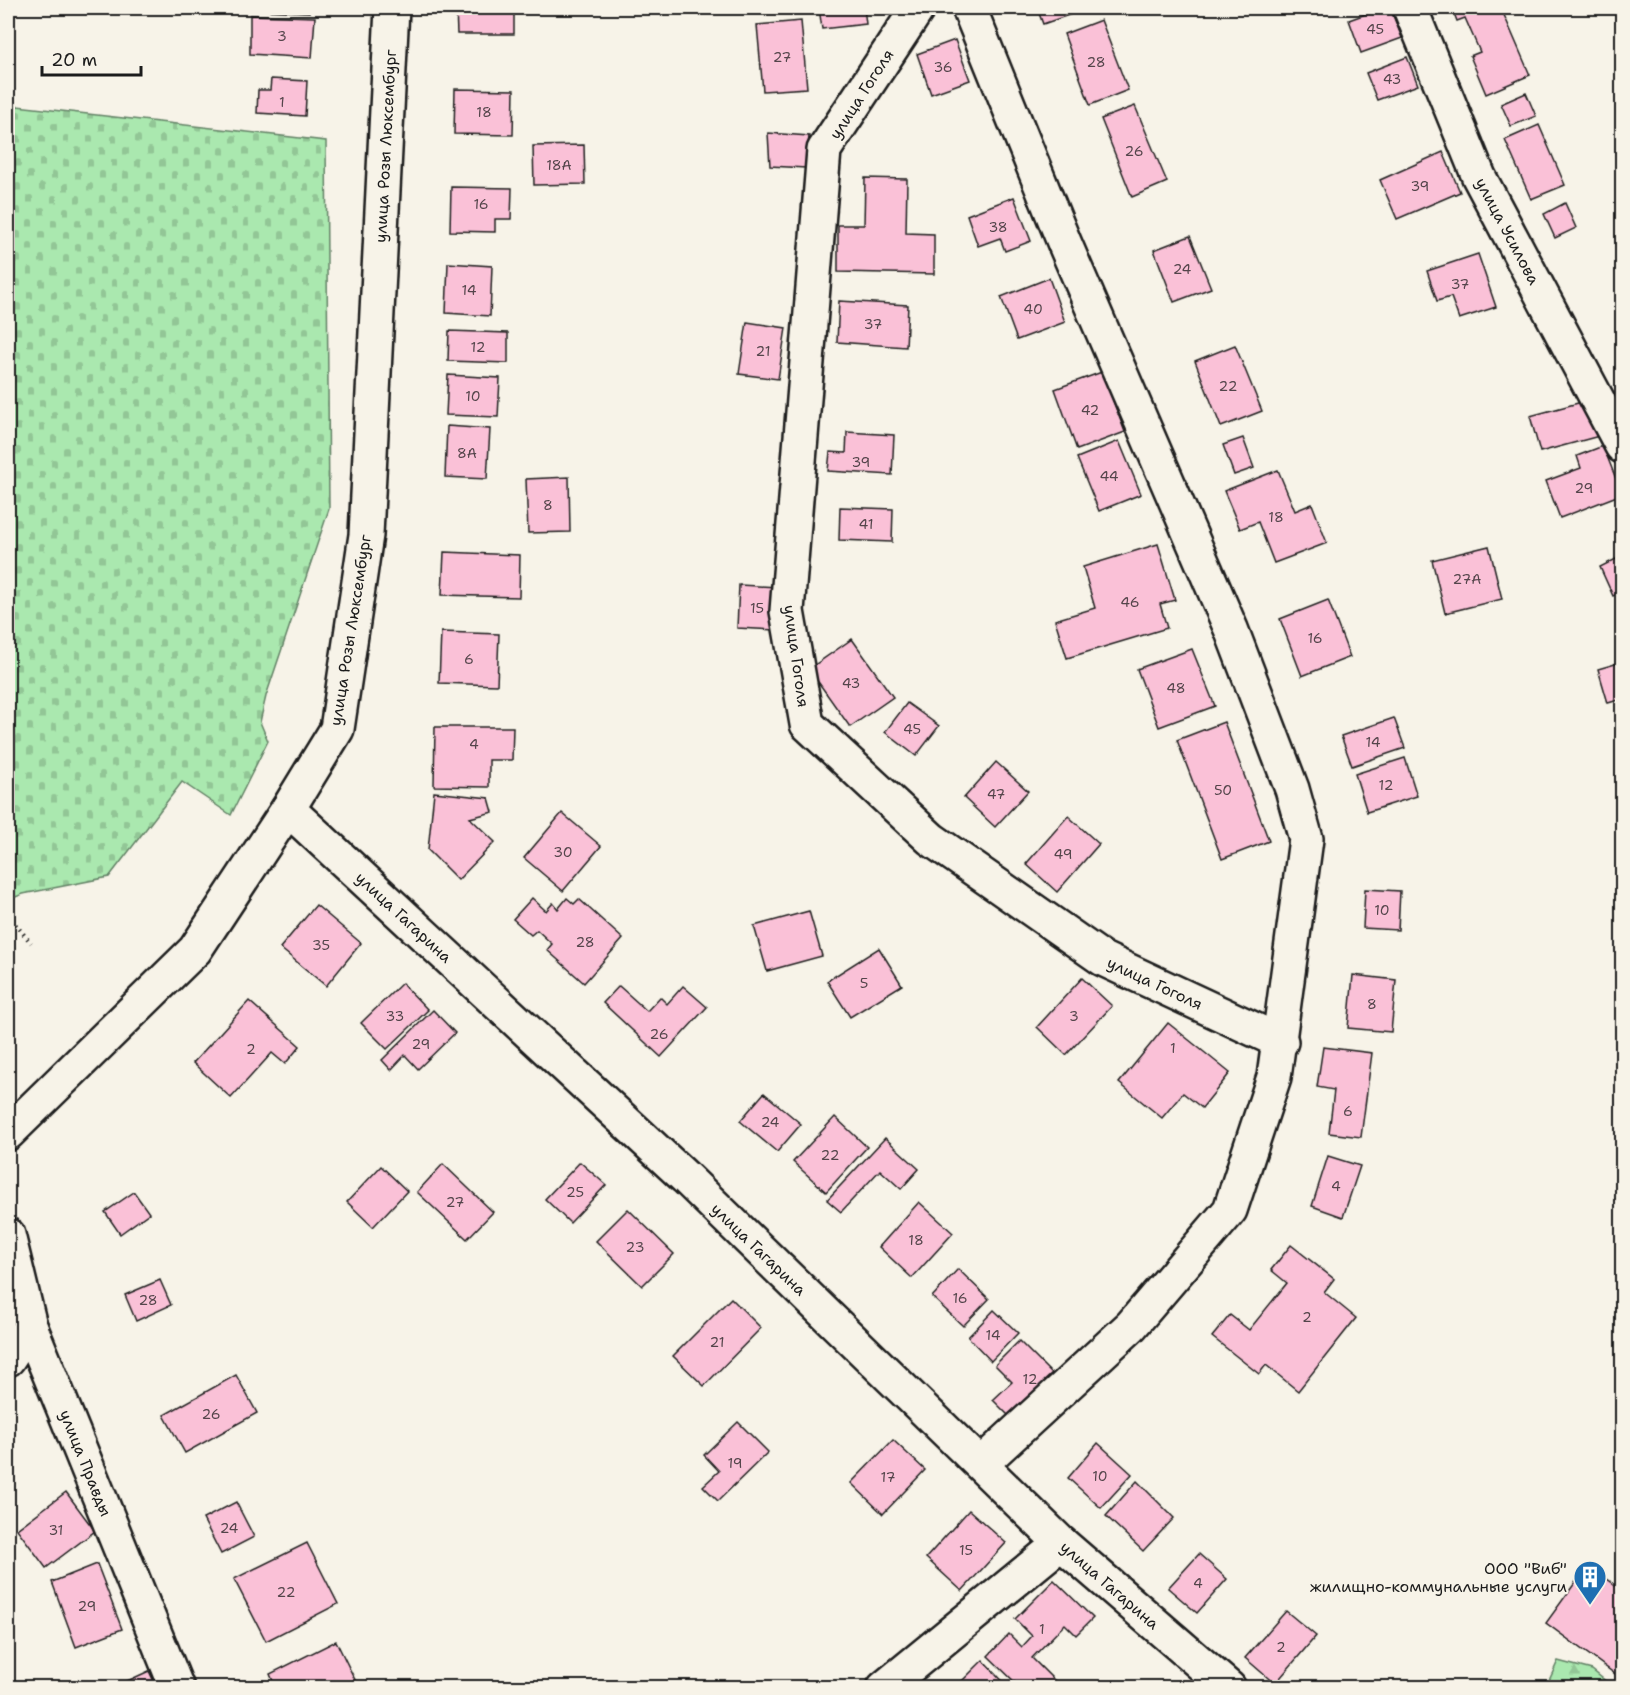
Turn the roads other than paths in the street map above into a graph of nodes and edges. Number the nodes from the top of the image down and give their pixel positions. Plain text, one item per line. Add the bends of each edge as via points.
1 (392, 8) edge
2 (918, 8) edge
3 (969, 8) edge
4 (1410, 8) edge
5 (1623, 446) edge
6 (288, 809) junction
7 (1281, 1042) junction
8 (8, 1133) edge
9 (8, 1234) edge
10 (30, 1326) junction
11 (8, 1359) edge
12 (981, 1464) junction
13 (1060, 1543) junction
14 (177, 1688) edge
15 (884, 1688) edge
16 (1229, 1688) edge

1 - 6 street, улица Розы Люксембург via 366,535 337,729
2 - 7 street, улица Гоголя via 824,150 788,611 807,724 932,839 1103,959
3 - 7 street via 1064,242 1231,629 1292,789 1306,839
4 - 5 street, улица Усилова via 1479,177
6 - 8 street, улица Розы Люксембург via 195,950
6 - 12 street, улица Гагарина via 686,1178
7 - 12 street via 1274,1077 1230,1210 1131,1326
9 - 10 street, улица Правды
10 - 11 street
10 - 14 street, улица Правды
12 - 13 street, улица Гагарина
13 - 15 street
13 - 16 street, улица Гагарина

